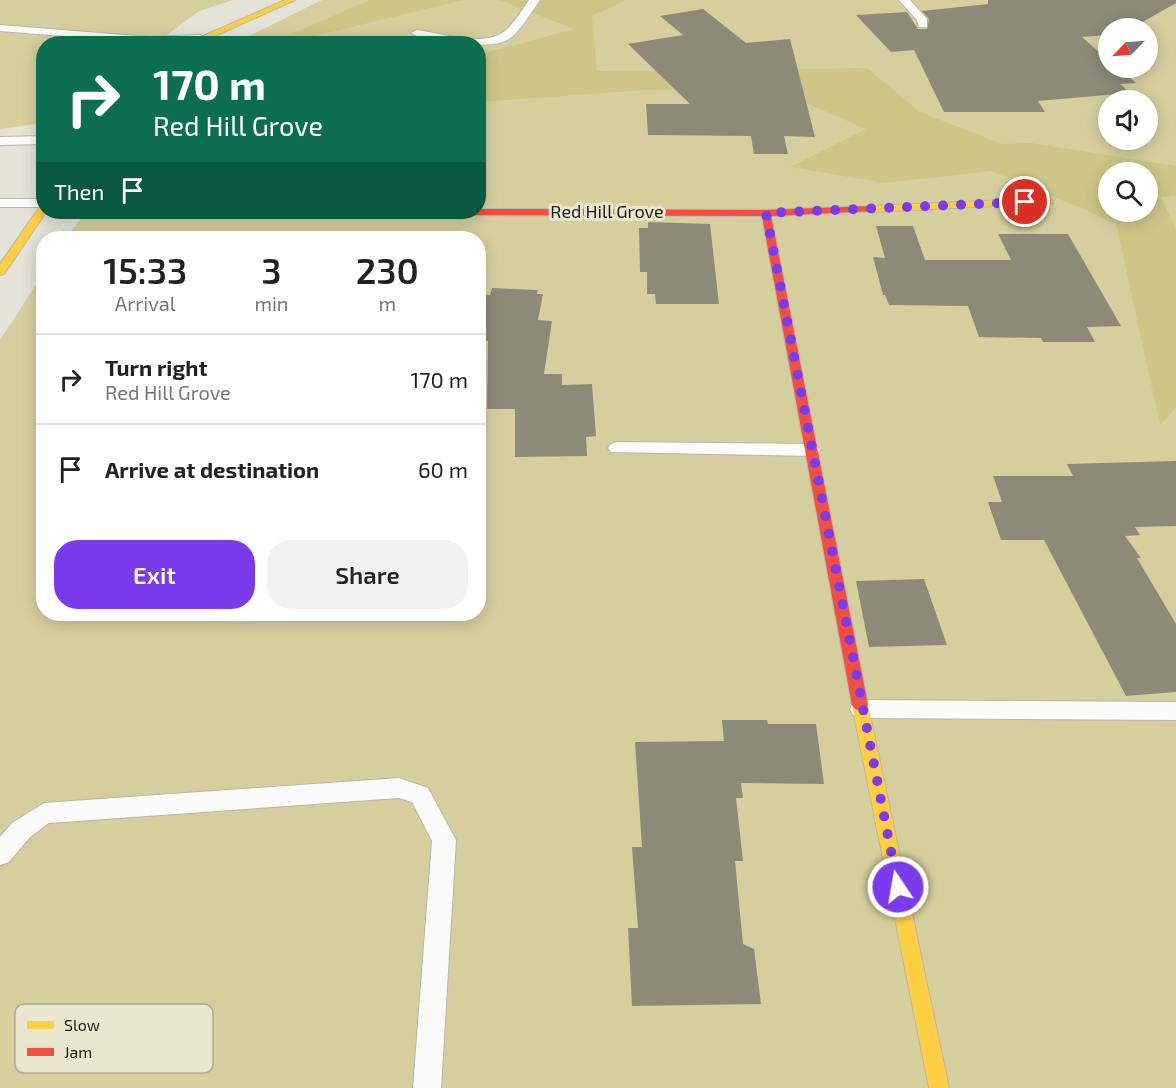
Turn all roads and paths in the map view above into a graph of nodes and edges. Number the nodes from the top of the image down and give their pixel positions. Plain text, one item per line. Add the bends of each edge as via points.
1 (291, 0) edge
2 (535, 0) edge
3 (904, 0) edge
4 (923, 25) dead end
5 (0, 28) edge
6 (417, 33) dead end
7 (100, 36) edge
8 (205, 36) edge
9 (436, 36) edge
10 (486, 40) edge
11 (36, 140) edge
12 (0, 141) edge
13 (1049, 201) dead end
14 (0, 202) edge
15 (36, 204) edge
16 (486, 212) edge
17 (766, 213) junction
18 (36, 217) edge
19 (0, 272) edge
20 (617, 448) dead end
21 (812, 450) junction
22 (861, 709) junction
23 (1176, 711) edge
24 (0, 854) edge
25 (427, 1088) edge
26 (939, 1088) edge

1 - 8 street
2 - 10 lane via 507,35
3 - 4 lane
5 - 7 lane
6 - 9 lane
11 - 12 lane
13 - 17 street, Red Hill Grove
14 - 15 lane
16 - 17 street, Red Hill Grove
17 - 21 street
18 - 19 street
20 - 21 lane
21 - 22 street
22 - 23 lane
22 - 26 street
24 - 25 lane via 21,830 44,813 399,788 420,795 444,840

